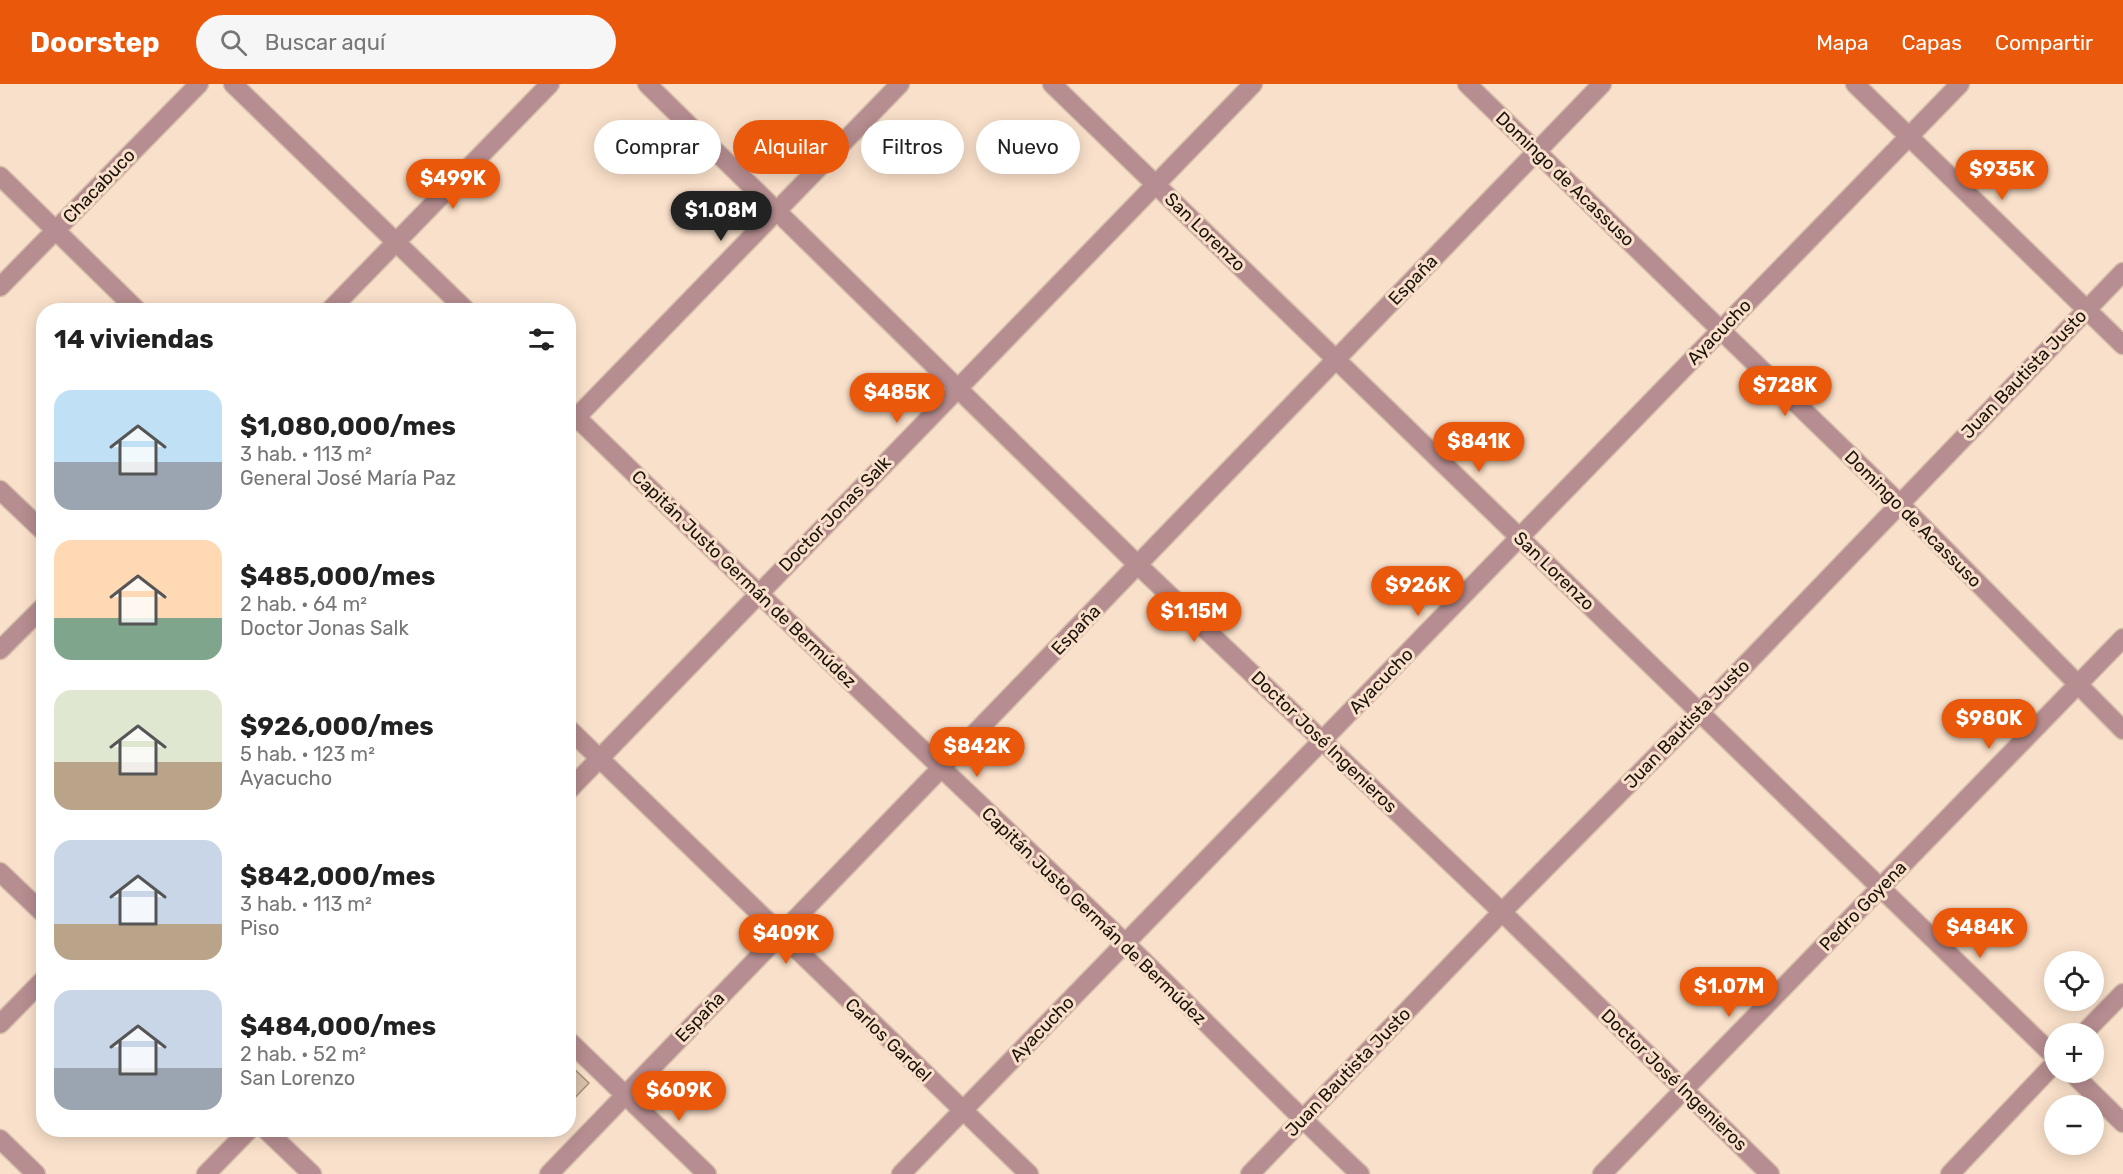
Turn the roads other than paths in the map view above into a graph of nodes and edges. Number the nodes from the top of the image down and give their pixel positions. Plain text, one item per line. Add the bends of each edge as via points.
1 (199, 84) edge
2 (233, 84) edge
3 (550, 84) edge
4 (647, 84) edge
5 (900, 84) edge
6 (1052, 84) edge
7 (1253, 84) edge
8 (1467, 84) edge
9 (1602, 84) edge
10 (1855, 84) edge
11 (1960, 84) edge
12 (1909, 137) junction
13 (1537, 152) junction
14 (0, 176) edge
15 (1156, 184) junction
16 (776, 211) junction
17 (55, 231) junction
18 (396, 243) junction
19 (2123, 272) edge
20 (0, 287) edge
21 (130, 303) edge
22 (337, 303) edge
23 (459, 303) edge
24 (2087, 309) junction
25 (1721, 330) junction
26 (2123, 345) edge
27 (1336, 360) junction
28 (956, 389) junction
29 (576, 412) edge
30 (576, 422) edge
31 (0, 490) edge
32 (1899, 503) junction
33 (36, 524) edge
34 (1520, 537) junction
35 (1138, 566) junction
36 (758, 594) junction
37 (36, 614) edge
38 (2123, 638) edge
39 (0, 650) edge
40 (2077, 686) junction
41 (1699, 712) junction
42 (2123, 730) edge
43 (576, 737) edge
44 (1323, 741) junction
45 (599, 760) junction
46 (941, 769) junction
47 (576, 784) edge
48 (0, 872) edge
49 (1881, 888) junction
50 (36, 906) edge
51 (1502, 912) junction
52 (780, 934) junction
53 (1125, 943) junction
54 (36, 987) edge
55 (2123, 993) edge
56 (2094, 1023) edge
57 (0, 1024) edge
58 (2044, 1046) edge
59 (576, 1048) edge
60 (2044, 1075) edge
61 (2082, 1083) edge
62 (1684, 1089) junction
63 (626, 1096) junction
64 (962, 1112) junction
65 (1302, 1120) junction
66 (2123, 1123) edge
67 (242, 1137) edge
68 (273, 1137) edge
69 (0, 1139) edge
70 (36, 1174) edge
71 (206, 1174) edge
72 (312, 1174) edge
73 (549, 1174) edge
74 (707, 1174) edge
75 (901, 1174) edge
76 (1029, 1174) edge
77 (1250, 1174) edge
78 (1360, 1174) edge
79 (1602, 1174) edge
80 (1770, 1174) edge
81 (1950, 1174) edge

1 - 17 street, Chacabuco
2 - 18 street
3 - 18 street
4 - 16 street, Doctor José Ingenieros
5 - 16 street
6 - 15 street, San Lorenzo
7 - 15 street, Doctor Jonas Salk
8 - 13 street, Domingo de Acassuso
9 - 13 street, España
10 - 12 street
11 - 12 street, Ayacucho
12 - 24 street
12 - 25 street, Ayacucho
13 - 25 street, Domingo de Acassuso
13 - 27 street, España
14 - 17 street
15 - 27 street, San Lorenzo
15 - 28 street, Doctor Jonas Salk
16 - 28 street, Doctor José Ingenieros
16 - 29 street
17 - 20 street, Chacabuco
17 - 21 street
18 - 22 street
18 - 23 street
19 - 24 street, Juan Bautista Justo
24 - 26 street
24 - 32 street, Juan Bautista Justo
25 - 32 street, Domingo de Acassuso
25 - 34 street, Ayacucho
27 - 34 street, San Lorenzo
27 - 35 street, España
28 - 35 street, Doctor José Ingenieros
28 - 36 street, Doctor Jonas Salk
30 - 36 street, Capitán Justo Germán de Bermúdez
31 - 33 street
32 - 40 street, Domingo de Acassuso
32 - 41 street, Juan Bautista Justo
34 - 41 street, San Lorenzo
34 - 44 street, Ayacucho
35 - 44 street, Doctor José Ingenieros
35 - 46 street, España
36 - 45 street, Doctor Jonas Salk
36 - 46 street, Capitán Justo Germán de Bermúdez
37 - 39 street
38 - 40 street, Pedro Goyena
40 - 42 street, Domingo de Acassuso
40 - 49 street, Pedro Goyena
41 - 49 street, San Lorenzo
41 - 51 street, Juan Bautista Justo
43 - 45 street, Carlos Gardel
44 - 51 street, Doctor José Ingenieros
44 - 53 street, Ayacucho
45 - 47 street, Doctor Jonas Salk
45 - 52 street, Carlos Gardel
46 - 52 street, España
46 - 53 street, Capitán Justo Germán de Bermúdez
48 - 50 street
49 - 58 street, San Lorenzo
49 - 62 street, Pedro Goyena
51 - 62 street, Doctor José Ingenieros
51 - 65 street, Juan Bautista Justo
52 - 63 street, España
52 - 64 street, Carlos Gardel
53 - 64 street, Ayacucho
53 - 65 street, Capitán Justo Germán de Bermúdez
54 - 57 street
55 - 56 street
59 - 63 street
60 - 81 street
61 - 66 street
62 - 79 street, Pedro Goyena
62 - 80 street, Doctor José Ingenieros
63 - 73 street, España
63 - 74 street
64 - 75 street, Ayacucho
64 - 76 street, Carlos Gardel
65 - 77 street, Juan Bautista Justo
65 - 78 street, Capitán Justo Germán de Bermúdez
67 - 71 street
68 - 72 street
69 - 70 street

